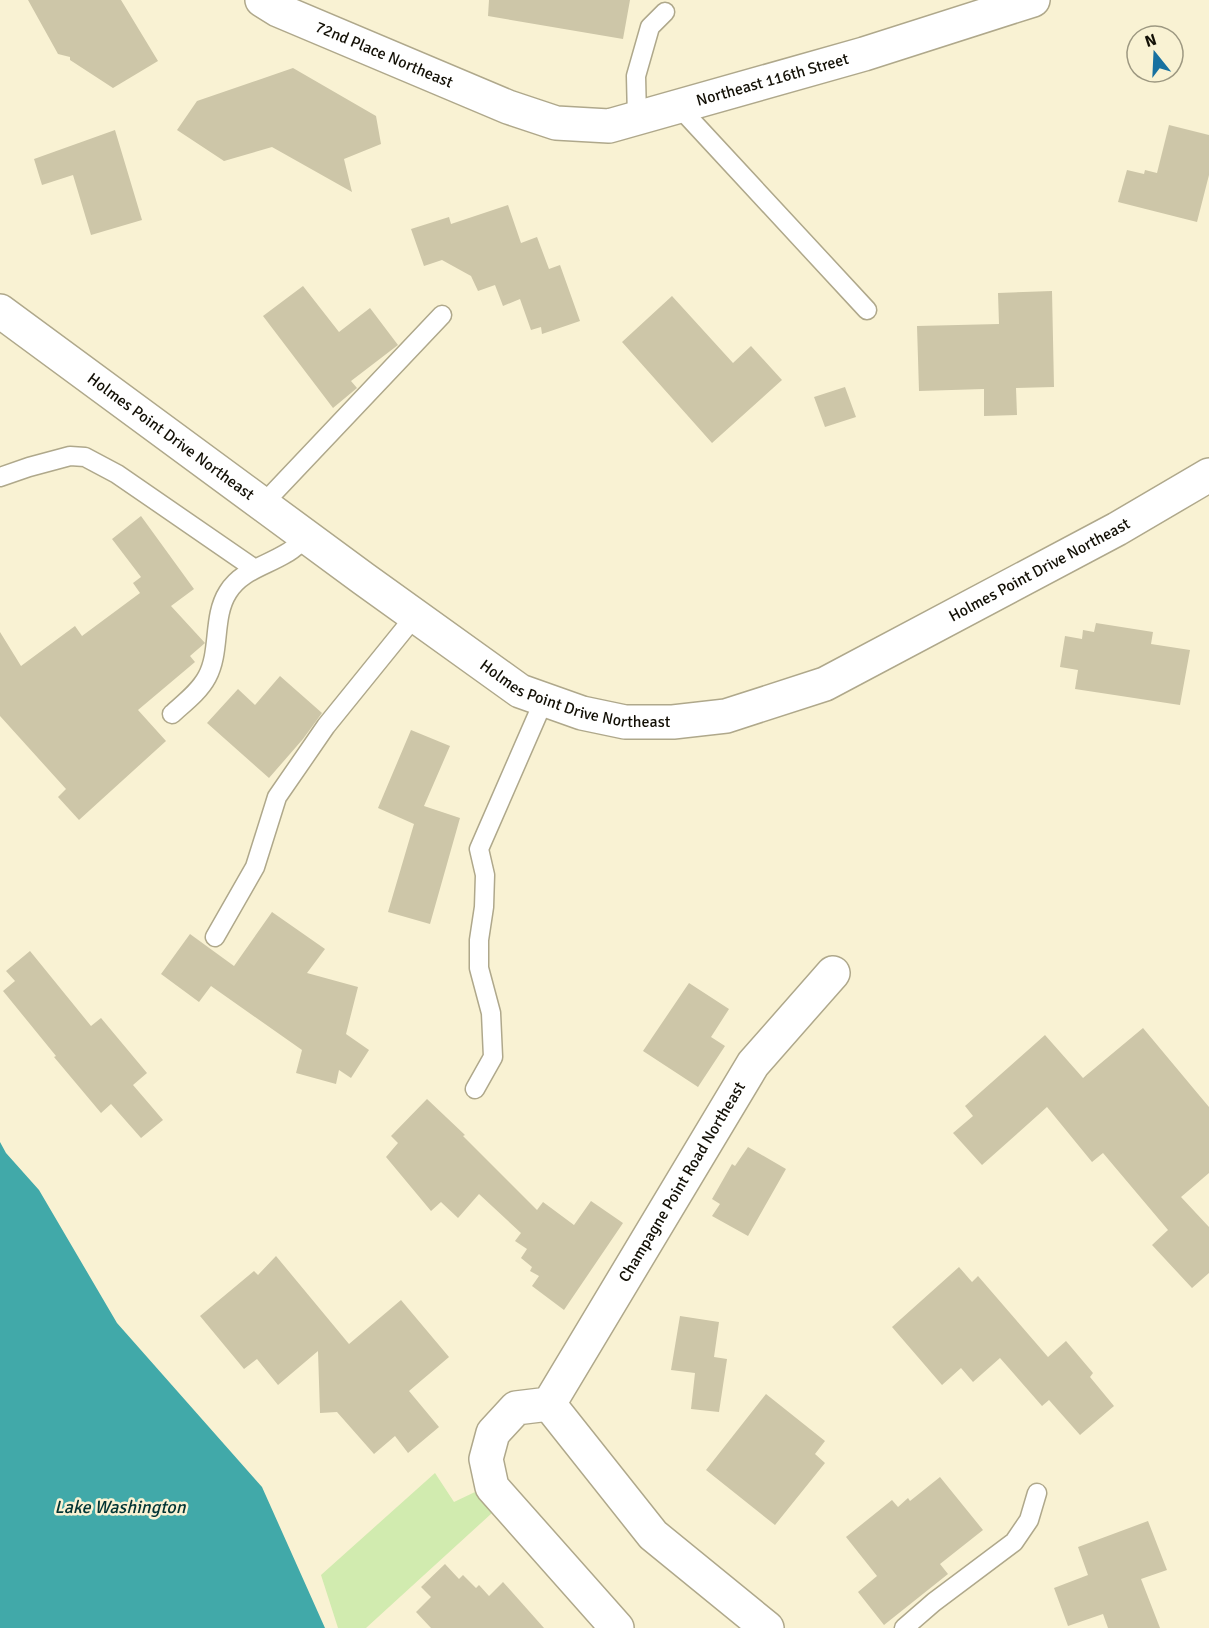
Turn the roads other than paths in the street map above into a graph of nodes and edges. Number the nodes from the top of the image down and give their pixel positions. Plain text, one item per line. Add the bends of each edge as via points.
1 (262, 0) edge
2 (1033, 0) edge
3 (665, 12) dead end
4 (508, 107) joint
5 (679, 107) junction
6 (637, 118) junction
7 (0, 310) edge
8 (867, 310) dead end
9 (442, 315) dead end
10 (1209, 475) edge
11 (0, 477) edge
12 (263, 504) junction
13 (307, 537) junction
14 (255, 569) junction
15 (415, 616) junction
16 (544, 700) junction
17 (172, 714) dead end
18 (215, 937) dead end
19 (833, 974) dead end
20 (475, 1089) dead end
21 (549, 1404) junction
22 (1037, 1492) dead end
23 (617, 1628) edge
24 (767, 1628) edge
25 (904, 1628) edge

1 - 4 street, 72nd Place Northeast
2 - 5 street, Northeast 116th Street
3 - 6 lane via 650,27 636,76
4 - 6 street, Northeast 116th Street via 556,123 609,126
5 - 6 street, Northeast 116th Street
5 - 8 lane
7 - 12 street, Holmes Point Drive Northeast
9 - 12 lane
10 - 16 street, Holmes Point Drive Northeast via 1117,529 825,684 726,716 673,722 626,722
11 - 14 lane via 29,466 85,457 117,474
12 - 13 street, Holmes Point Drive Northeast
13 - 14 lane via 286,554
13 - 15 street, Holmes Point Drive Northeast
14 - 17 lane via 238,579 227,593 207,677
15 - 16 street, Holmes Point Drive Northeast via 520,691
15 - 18 lane via 326,726 277,797 255,867
16 - 20 lane via 479,849 485,875 478,968 491,1013 493,1058
19 - 21 street, Champagne Point Road Northeast via 753,1064
21 - 23 street via 516,1408 493,1433 486,1460 492,1487
21 - 24 street via 653,1535
22 - 25 lane via 1029,1521 1014,1542

